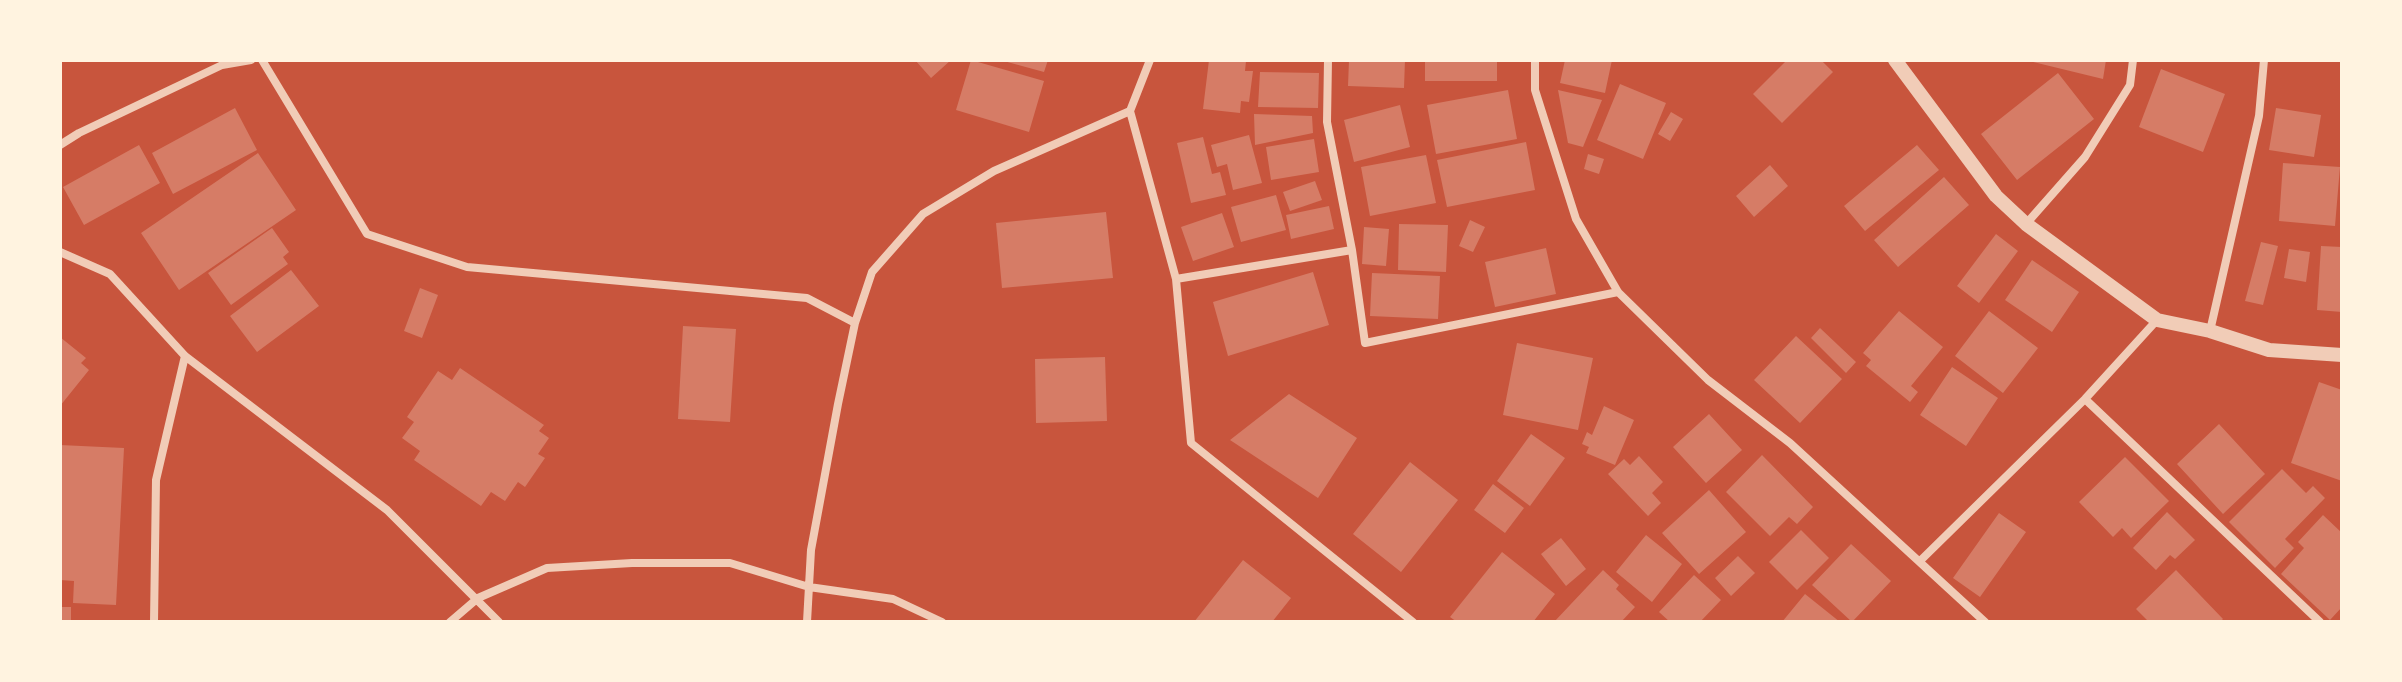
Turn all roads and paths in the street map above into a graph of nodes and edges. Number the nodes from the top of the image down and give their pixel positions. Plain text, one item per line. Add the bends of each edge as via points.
1 (251, 60) edge
2 (262, 60) edge
3 (1150, 60) edge
4 (1328, 60) edge
5 (1535, 60) edge
6 (1895, 60) edge
7 (2133, 60) edge
8 (2264, 60) edge
9 (1130, 111) junction
10 (60, 145) edge
11 (2026, 224) junction
12 (1352, 250) junction
13 (60, 252) edge
14 (1176, 279) junction
15 (1618, 292) junction
16 (2157, 320) junction
17 (855, 323) junction
18 (2210, 331) junction
19 (2342, 355) edge
20 (185, 356) junction
21 (2085, 399) junction
22 (1921, 560) junction
23 (809, 587) junction
24 (478, 598) junction
25 (154, 622) edge
26 (450, 622) edge
27 (499, 622) edge
28 (807, 622) edge
29 (942, 622) edge
30 (1413, 622) edge
31 (1985, 622) edge
32 (2320, 622) edge

1 - 10 street via 222,65
2 - 17 street via 367,234 467,267 807,298
3 - 9 street
4 - 12 street via 1327,122
5 - 15 street via 1535,90 1576,219
6 - 11 street via 1996,196
7 - 11 street via 2130,85 2085,157
8 - 18 street via 2259,116
9 - 14 street
9 - 17 street via 994,171 923,214 872,272
11 - 16 street
12 - 14 street
12 - 15 street via 1365,343
13 - 20 street via 110,274
14 - 30 street via 1191,443
15 - 22 street via 1708,380 1790,443
16 - 18 street
16 - 21 street
17 - 23 street via 811,550
18 - 19 street via 2269,350
20 - 24 street via 387,510
20 - 25 street via 156,480
21 - 22 street
21 - 32 street
22 - 31 street
23 - 24 street via 730,563 632,563 547,568
23 - 28 street
23 - 29 street via 893,599
24 - 26 street
24 - 27 street

